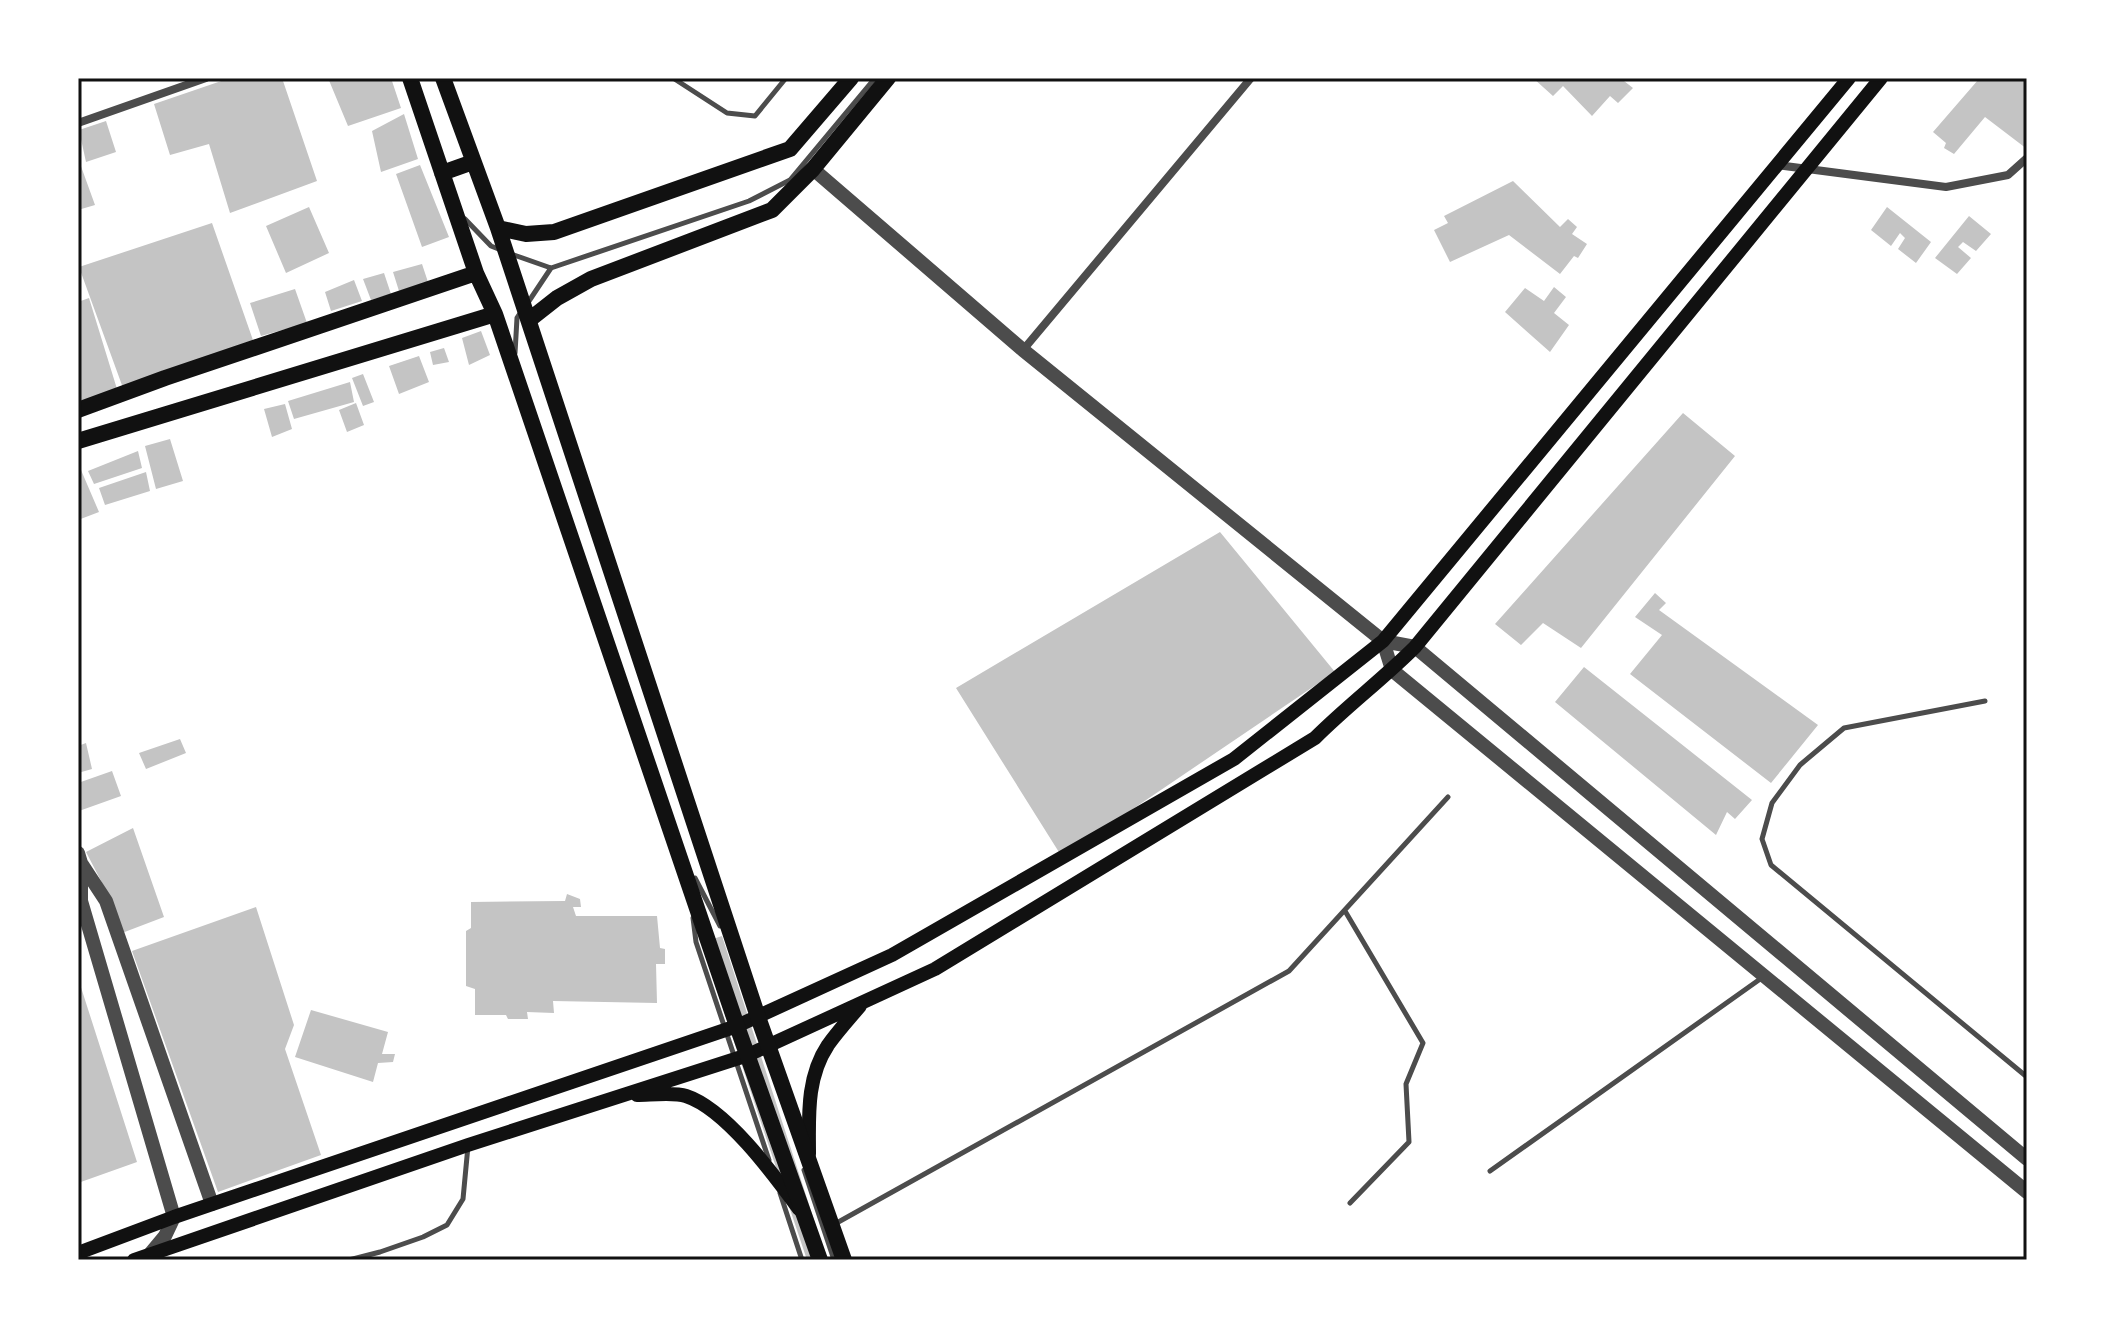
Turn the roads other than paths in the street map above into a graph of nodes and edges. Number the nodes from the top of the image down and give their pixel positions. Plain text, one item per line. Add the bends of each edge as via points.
1 (206, 78) edge
2 (413, 78) edge
3 (443, 78) edge
4 (673, 78) edge
5 (786, 78) edge
6 (851, 78) edge
7 (875, 78) edge
8 (888, 78) edge
9 (1251, 78) edge
10 (1849, 78) edge
11 (1881, 78) edge
12 (78, 123) edge
13 (2027, 158) edge
14 (473, 162) junction
15 (1777, 165) junction
16 (813, 169) junction
17 (1807, 169) junction
18 (442, 173) junction
19 (465, 219) junction
20 (498, 228) junction
21 (476, 251) dead end
22 (551, 268) junction
23 (481, 275) junction
24 (495, 314) junction
25 (529, 320) junction
26 (1023, 350) junction
27 (515, 354) junction
28 (78, 410) edge
29 (78, 441) edge
30 (621, 600) junction
31 (595, 608) junction
32 (1383, 641) junction
33 (1415, 647) junction
34 (1392, 670) junction
35 (1985, 701) dead end
36 (1448, 797) dead end
37 (80, 858) edge
38 (687, 864) junction
39 (1345, 911) junction
40 (1764, 976) junction
41 (862, 1002) junction
42 (758, 1017) junction
43 (737, 1026) junction
44 (768, 1046) junction
45 (748, 1055) junction
46 (2027, 1077) edge
47 (621, 1095) junction
48 (468, 1145) junction
49 (2027, 1159) edge
50 (804, 1162) junction
51 (1490, 1171) dead end
52 (2027, 1192) edge
53 (1350, 1203) dead end
54 (212, 1204) junction
55 (805, 1215) junction
56 (174, 1217) junction
57 (832, 1226) junction
58 (78, 1253) edge
59 (150, 1254) junction
60 (134, 1260) edge
61 (349, 1260) edge
62 (802, 1260) edge
63 (820, 1260) edge
64 (834, 1260) edge
65 (844, 1260) edge

1 - 12 street
2 - 18 main road
2 - 19 lane
3 - 14 main road
4 - 5 lane via 727,113 755,116
6 - 20 main road via 790,149 554,232
7 - 22 lane via 790,180 749,201
8 - 16 main road
9 - 26 street
10 - 15 main road
11 - 17 main road
13 - 17 street via 2008,175 1946,187
14 - 18 main road
14 - 20 main road
15 - 17 street
15 - 32 main road
16 - 25 main road via 772,210 591,279
16 - 26 street
17 - 33 main road
18 - 23 main road
19 - 21 lane
19 - 22 lane via 491,246
20 - 25 main road
22 - 27 lane via 517,318
23 - 24 main road
23 - 27 lane
23 - 28 main road
24 - 29 main road
24 - 31 main road
25 - 30 main road
26 - 32 street
27 - 38 lane
30 - 31 main road
30 - 42 main road
31 - 43 main road
32 - 33 street
32 - 34 street
32 - 42 main road via 1234,759 892,955
33 - 34 main road
33 - 49 street
34 - 40 street
34 - 41 main road via 1315,738 935,969
35 - 46 lane via 1844,728 1800,765 1772,803 1762,839 1771,865
36 - 39 lane
37 - 54 street via 106,901
37 - 56 street via 81,901
38 - 50 lane via 727,937
38 - 62 lane via 696,942
39 - 53 lane via 1423,1043 1406,1084 1409,1142
39 - 57 lane via 1289,971
40 - 51 lane
40 - 52 street
41 - 44 main road
41 - 50 main road via 827,1046 817,1068
42 - 43 main road
42 - 44 main road
43 - 45 main road
43 - 54 main road
44 - 45 main road
44 - 50 main road
45 - 47 main road
45 - 55 main road
47 - 48 main road
47 - 55 main road via 685,1095 712,1110
48 - 59 main road
48 - 61 lane via 463,1199 447,1225
50 - 57 main road
50 - 64 lane
54 - 56 main road
55 - 63 main road
56 - 58 main road
56 - 59 street
57 - 65 main road
59 - 60 main road

